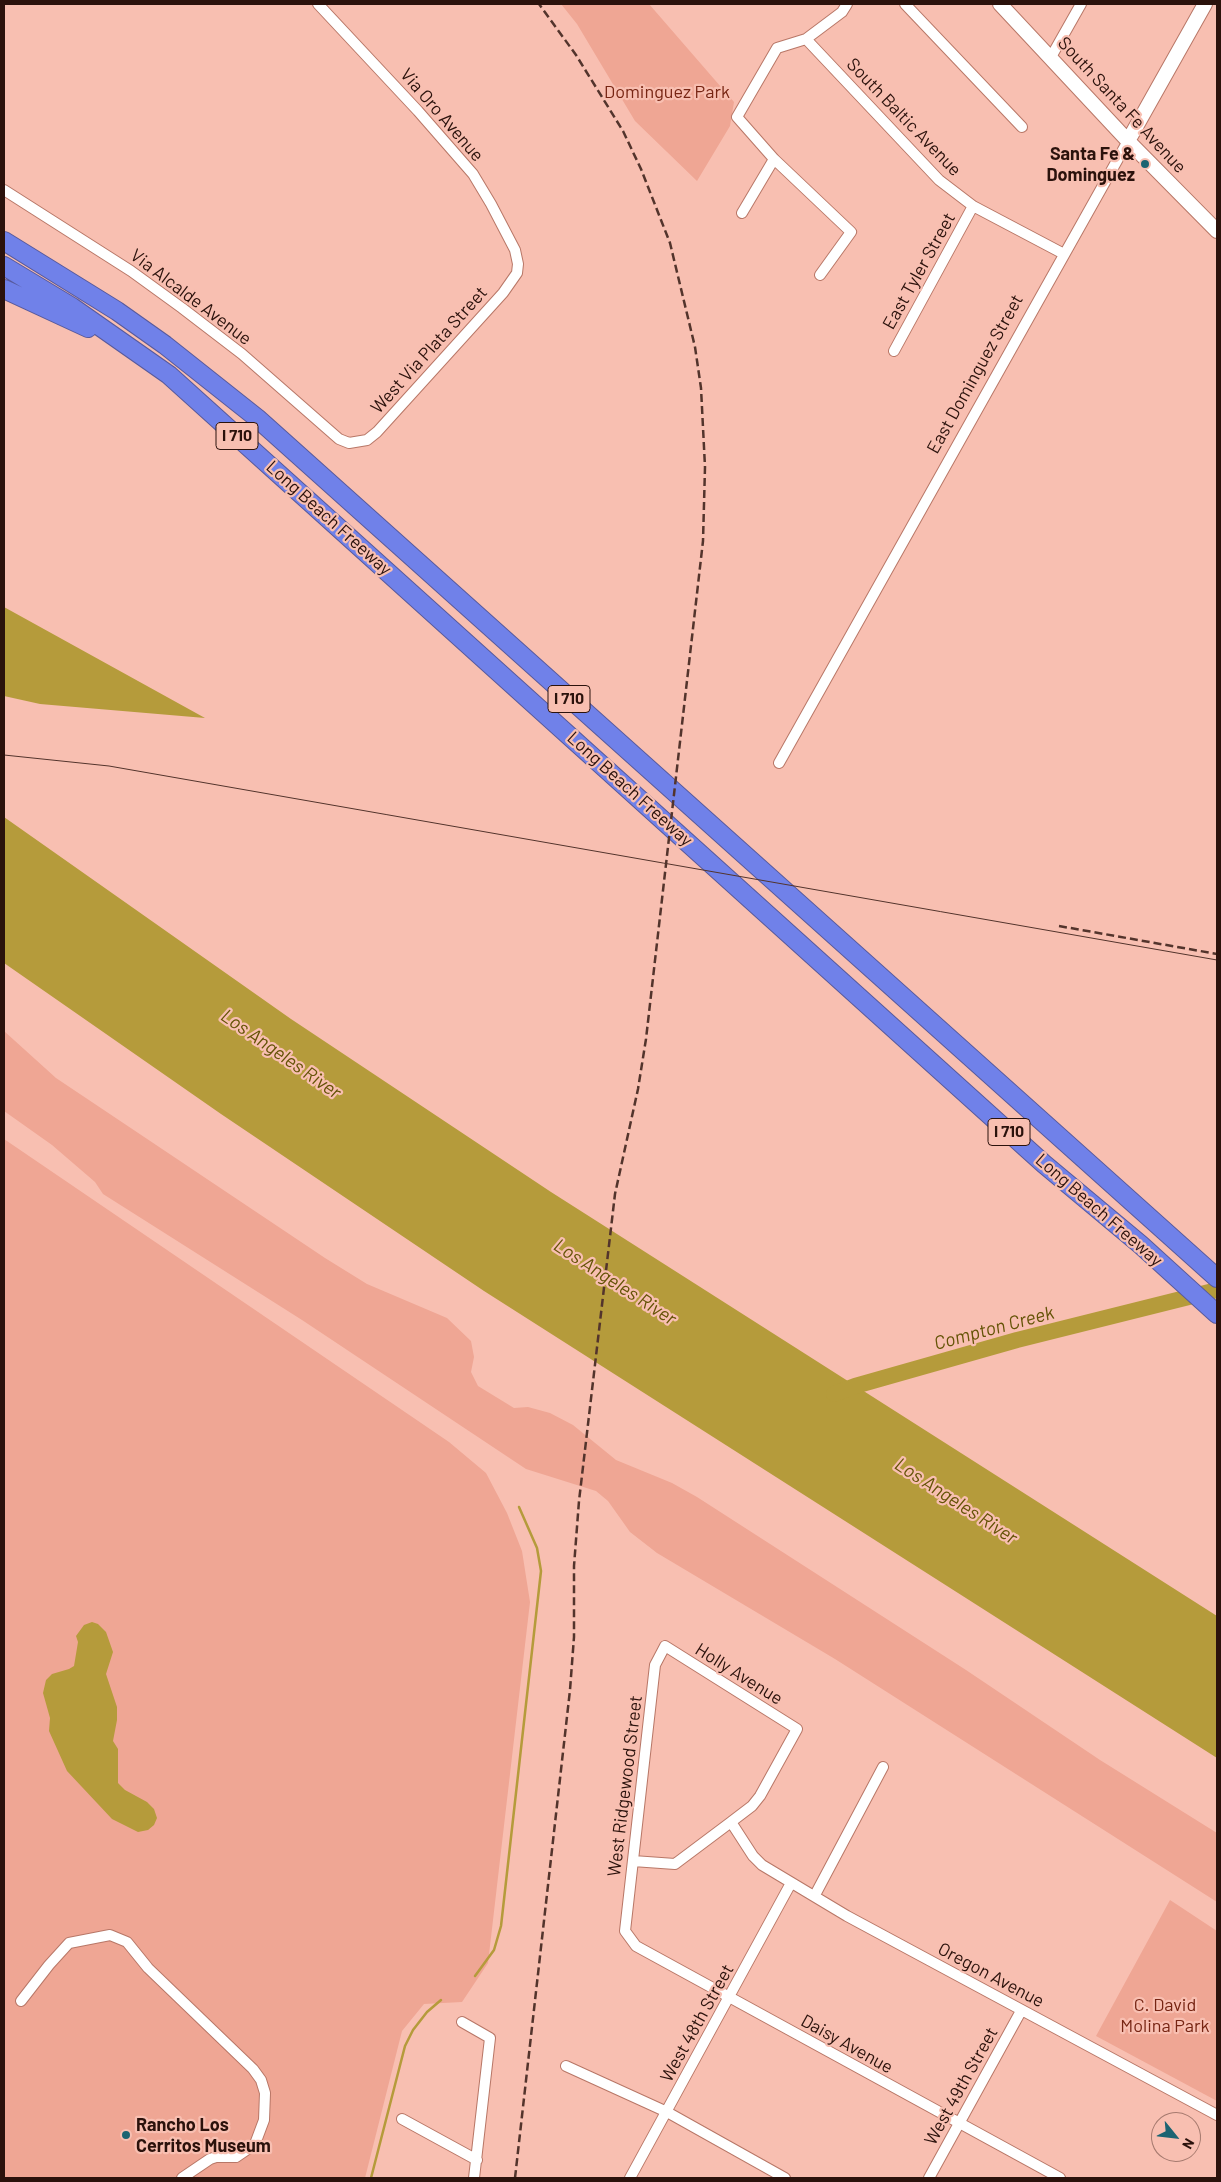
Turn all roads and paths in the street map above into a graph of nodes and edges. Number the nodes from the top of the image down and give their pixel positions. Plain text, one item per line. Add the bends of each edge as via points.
1 (318, 4) edge
2 (847, 4) edge
3 (905, 4) edge
4 (1000, 4) edge
5 (1081, 4) edge
6 (1205, 4) edge
7 (806, 39) junction
8 (1051, 57) junction
9 (1022, 127) dead end
10 (1128, 141) junction
11 (774, 159) junction
12 (4, 190) edge
13 (973, 206) junction
14 (742, 212) dead end
15 (1217, 231) edge
16 (4, 241) edge
17 (1064, 254) junction
18 (518, 264) joint
19 (4, 266) edge
20 (820, 275) dead end
21 (4, 289) edge
22 (894, 351) dead end
23 (138, 352) junction
24 (349, 443) joint
25 (779, 763) dead end
26 (1217, 1278) edge
27 (1217, 1314) edge
28 (664, 1646) joint
29 (883, 1768) dead end
30 (731, 1822) junction
31 (633, 1861) junction
32 (791, 1883) junction
33 (815, 1895) junction
34 (625, 1931) joint
35 (729, 1998) junction
36 (21, 2001) dead end
37 (1021, 2010) junction
38 (462, 2022) dead end
39 (566, 2066) dead end
40 (666, 2112) junction
41 (1217, 2115) edge
42 (402, 2119) dead end
43 (958, 2123) junction
44 (476, 2160) junction
45 (182, 2178) edge
46 (474, 2178) edge
47 (630, 2178) edge
48 (782, 2178) edge
49 (929, 2178) edge
50 (1060, 2178) edge

1 - 18 street, Via Oro Avenue via 472,174 511,243
2 - 7 street via 842,12
3 - 9 street
4 - 8 main road, South Santa Fe Avenue
5 - 8 street
6 - 10 main road, East Dominguez Street
7 - 11 street via 778,48 737,118
7 - 13 street, South Baltic Avenue via 938,180
8 - 10 main road, South Santa Fe Avenue
10 - 15 main road, South Santa Fe Avenue
10 - 17 street, East Dominguez Street
11 - 14 street
11 - 20 street via 851,232
12 - 24 street, Via Alcalde Avenue via 182,308 242,354 334,435
13 - 17 street, South Baltic Avenue
13 - 22 street, East Tyler Street
16 - 26 highway, Long Beach Freeway / I 710 via 117,311 257,418
17 - 25 street, East Dominguez Street
18 - 24 street, West Via Plata Street via 513,281 377,432 367,440
19 - 23 highway, Long Beach Freeway / I 710
21 - 23 highway
23 - 27 highway, Long Beach Freeway / I 710 via 198,400 1044,1164
28 - 30 street, Holly Avenue via 797,1729 760,1796
28 - 31 street, West Ridgewood Street via 655,1665
29 - 33 street
30 - 31 street via 675,1864
30 - 32 street, Oregon Avenue via 753,1856
31 - 34 street, West Ridgewood Street
32 - 33 street, Oregon Avenue
32 - 35 street, West 48th Street
33 - 37 street, Oregon Avenue via 847,1916
34 - 35 street, Daisy Avenue via 636,1946
35 - 40 street, West 48th Street
35 - 43 street, Daisy Avenue
36 - 45 street via 69,1943 110,1935 127,1942 148,1968 253,2069 265,2093 264,2120 255,2144 236,2157 210,2159
37 - 41 street, Oregon Avenue
37 - 43 street, West 49th Street
38 - 44 street via 490,2038
39 - 40 street
40 - 47 street, West 48th Street
40 - 48 street
42 - 44 street
43 - 49 street, West 49th Street
43 - 50 street, Daisy Avenue
44 - 46 street

